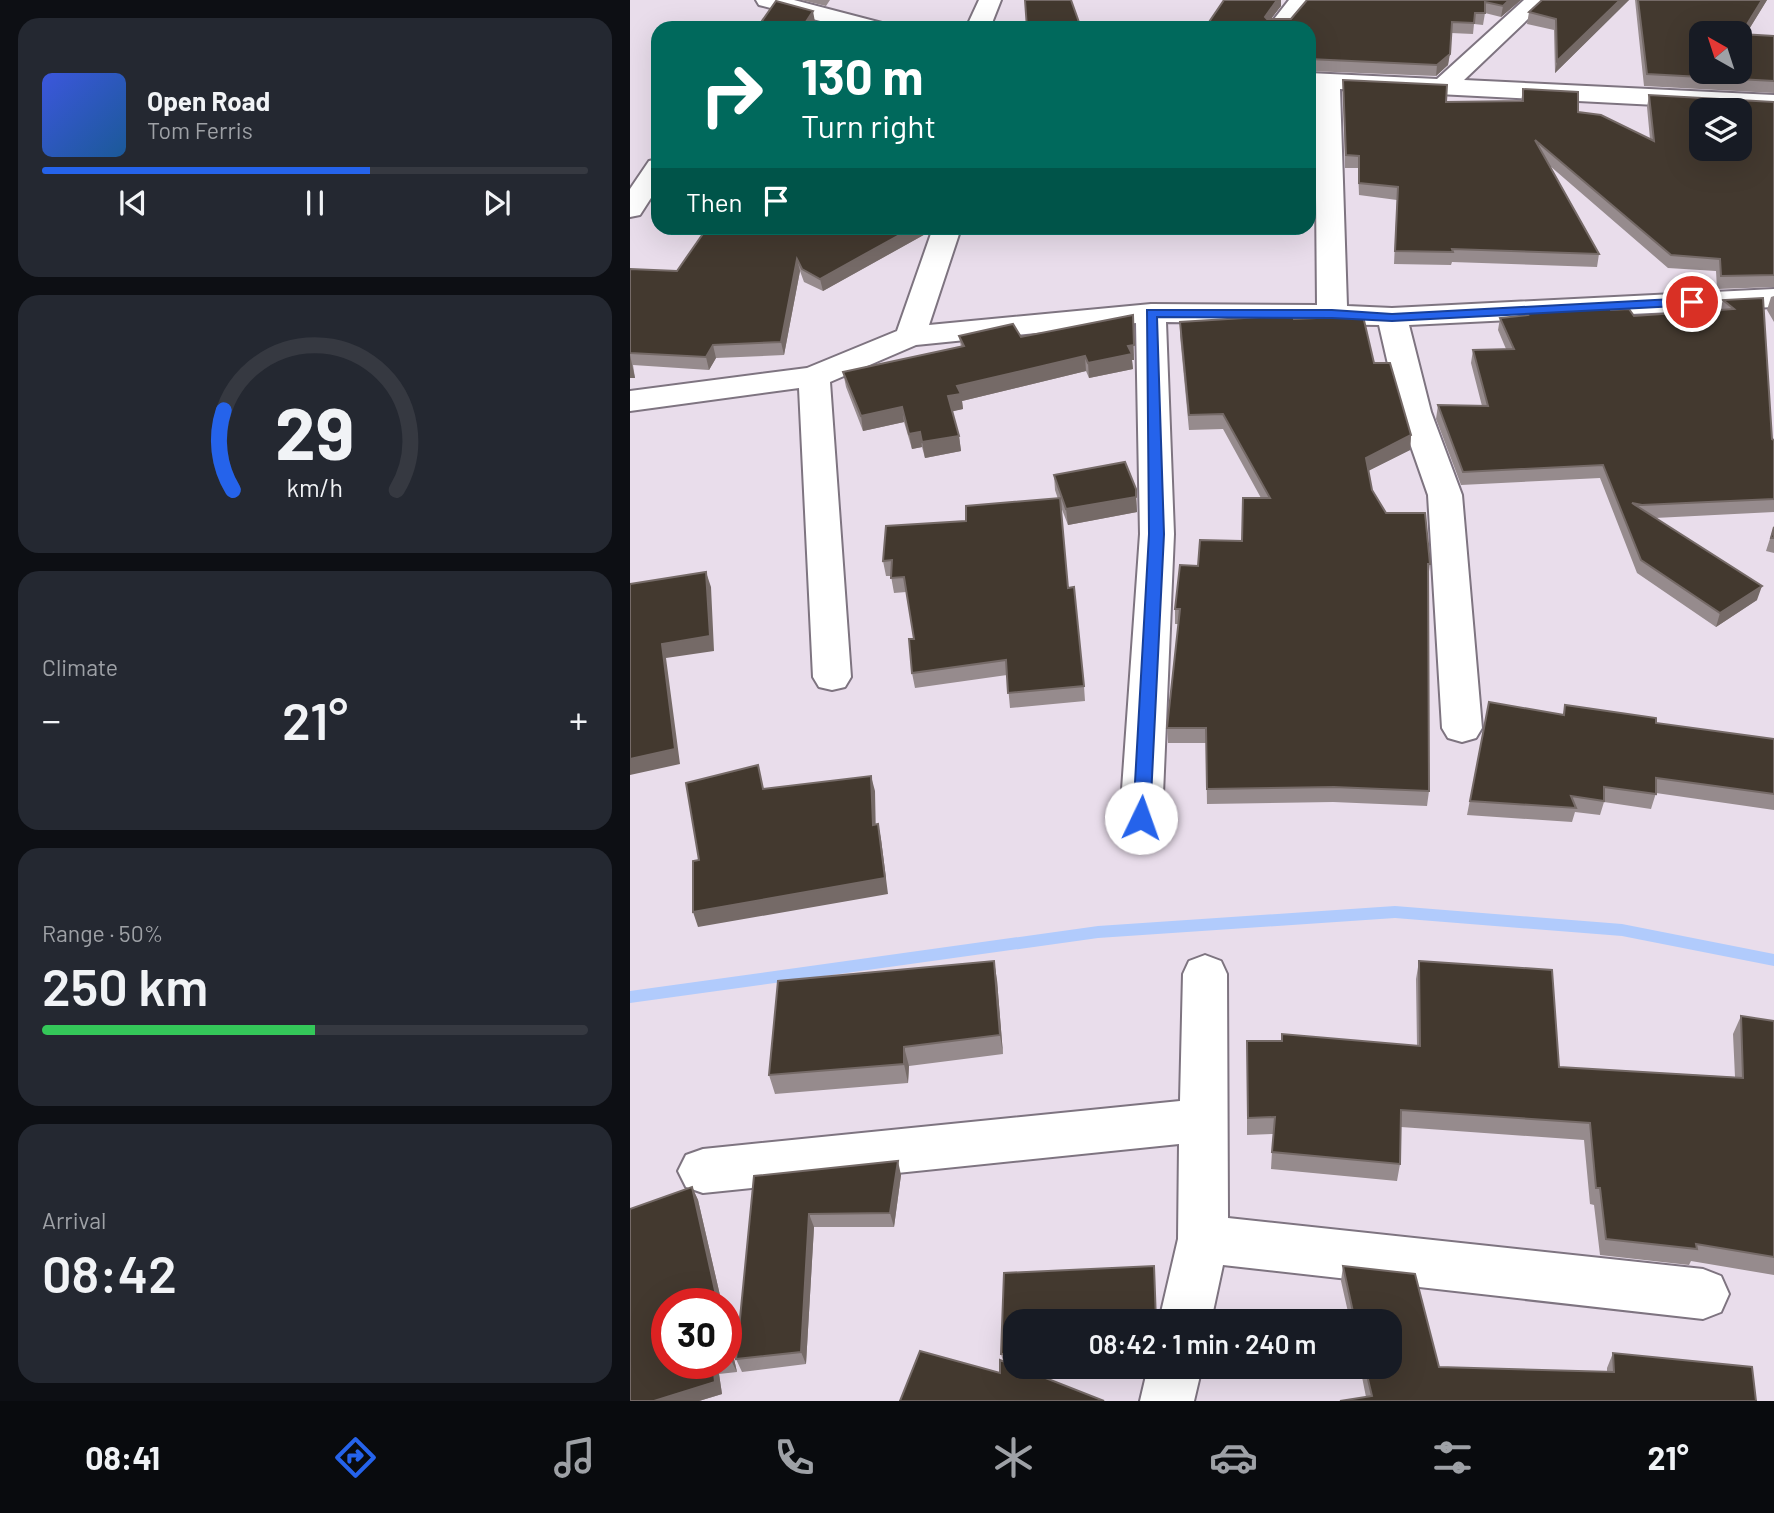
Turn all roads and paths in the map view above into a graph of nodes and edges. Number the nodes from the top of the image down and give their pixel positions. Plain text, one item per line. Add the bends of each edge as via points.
1 (990, 0) edge
2 (1301, 0) edge
3 (1537, 0) edge
4 (764, 6) edge
5 (839, 21) edge
6 (981, 21) edge
7 (1284, 21) edge
8 (1318, 80) edge
9 (1441, 88) junction
10 (1774, 103) edge
11 (651, 178) edge
12 (630, 209) edge
13 (945, 235) edge
14 (1774, 298) edge
15 (1151, 313) junction
16 (1332, 314) junction
17 (1392, 317) junction
18 (910, 336) junction
19 (814, 377) junction
20 (630, 401) edge
21 (832, 677) dead end
22 (1462, 728) dead end
23 (1141, 818) dead end
24 (1205, 974) dead end
25 (1204, 1120) junction
26 (703, 1171) dead end
27 (1203, 1239) junction
28 (1703, 1294) dead end
29 (1188, 1309) edge
30 (1172, 1379) edge
31 (1167, 1401) edge

1 - 6 street
2 - 7 street
3 - 9 street
4 - 5 street
8 - 9 street
8 - 16 street
9 - 10 street
11 - 12 street
13 - 18 street
14 - 17 street
15 - 16 street
15 - 18 street
15 - 23 street via 1157,534
16 - 17 street
17 - 22 street via 1415,412 1445,495
18 - 19 street
19 - 20 street
19 - 21 street
24 - 25 street
25 - 26 street
25 - 27 street
27 - 28 street
27 - 29 street
30 - 31 street

